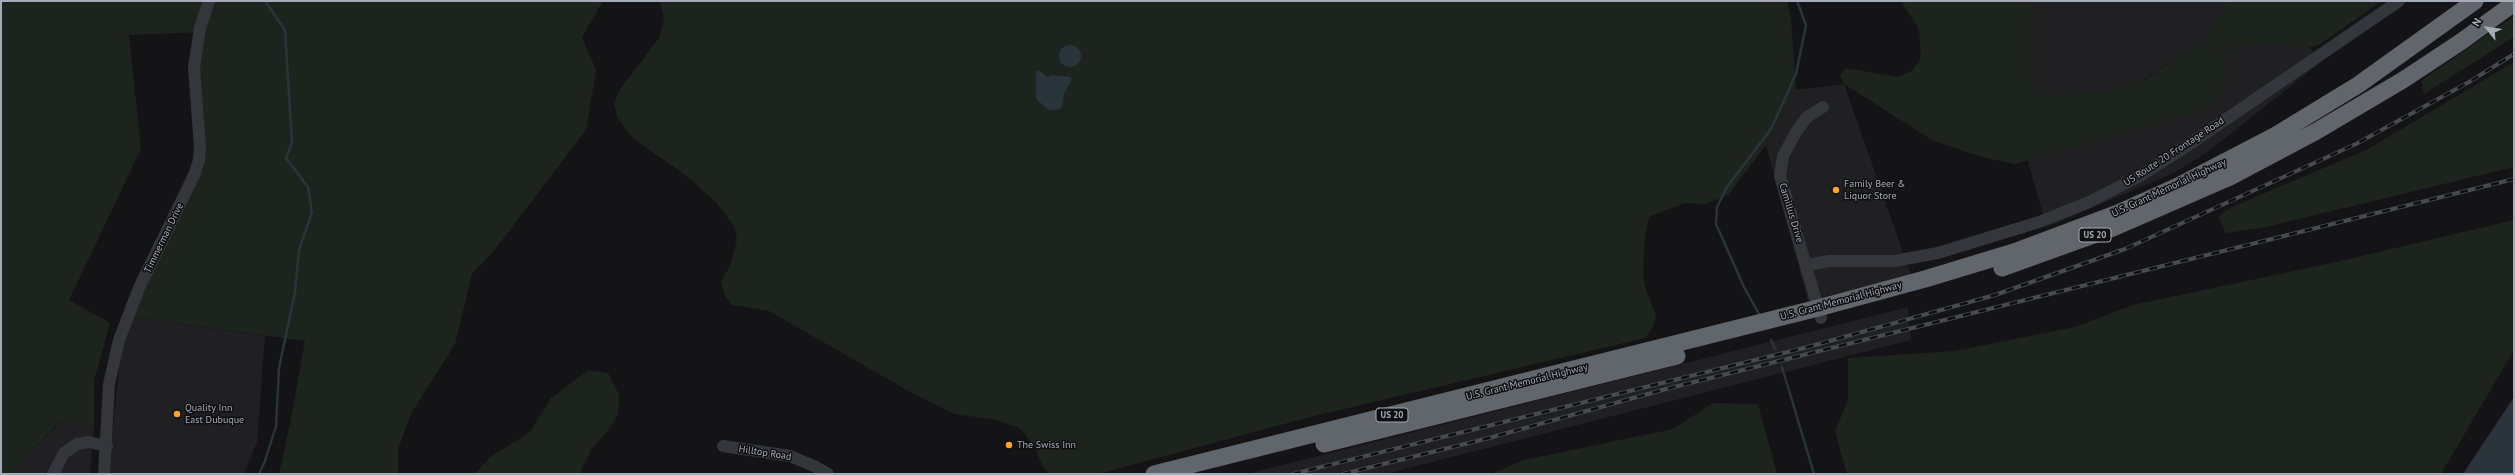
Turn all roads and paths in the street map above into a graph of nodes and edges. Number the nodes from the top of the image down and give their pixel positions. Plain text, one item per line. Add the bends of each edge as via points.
1 (209, 1) edge
2 (2399, 1) edge
3 (2475, 1) edge
4 (2514, 3) edge
5 (1823, 107) dead end
6 (1807, 265) junction
7 (1819, 313) junction
8 (107, 446) junction
9 (722, 446) dead end
10 (52, 474) edge
11 (104, 474) edge
12 (828, 474) edge
13 (1154, 474) edge
14 (1203, 474) edge

1 - 8 street, Timmerman Drive via 200,28 194,68 199,160 195,174 136,295 119,340 109,384
2 - 6 street, US Route 20 Frontage Road via 2181,150 2140,176 2089,202 2039,222 1938,253 1894,261 1829,261
3 - 7 highway, U.S. Grant Memorial Highway / US 20 via 2330,103 2276,135 2178,186 2118,213 2014,252
4 - 7 highway, U.S. Grant Memorial Highway / US 20 via 2402,80 2315,132 2162,208 2027,260 1912,294
5 - 6 street, Camillus Drive via 1804,122 1780,165 1780,178
6 - 7 street, Camillus Drive
7 - 13 highway, U.S. Grant Memorial Highway / US 20
7 - 14 highway, U.S. Grant Memorial Highway / US 20 via 1612,373
8 - 10 street via 88,442 77,444 64,453
8 - 11 street, Timmerman Drive
9 - 12 street, Hilltop Road via 790,456

